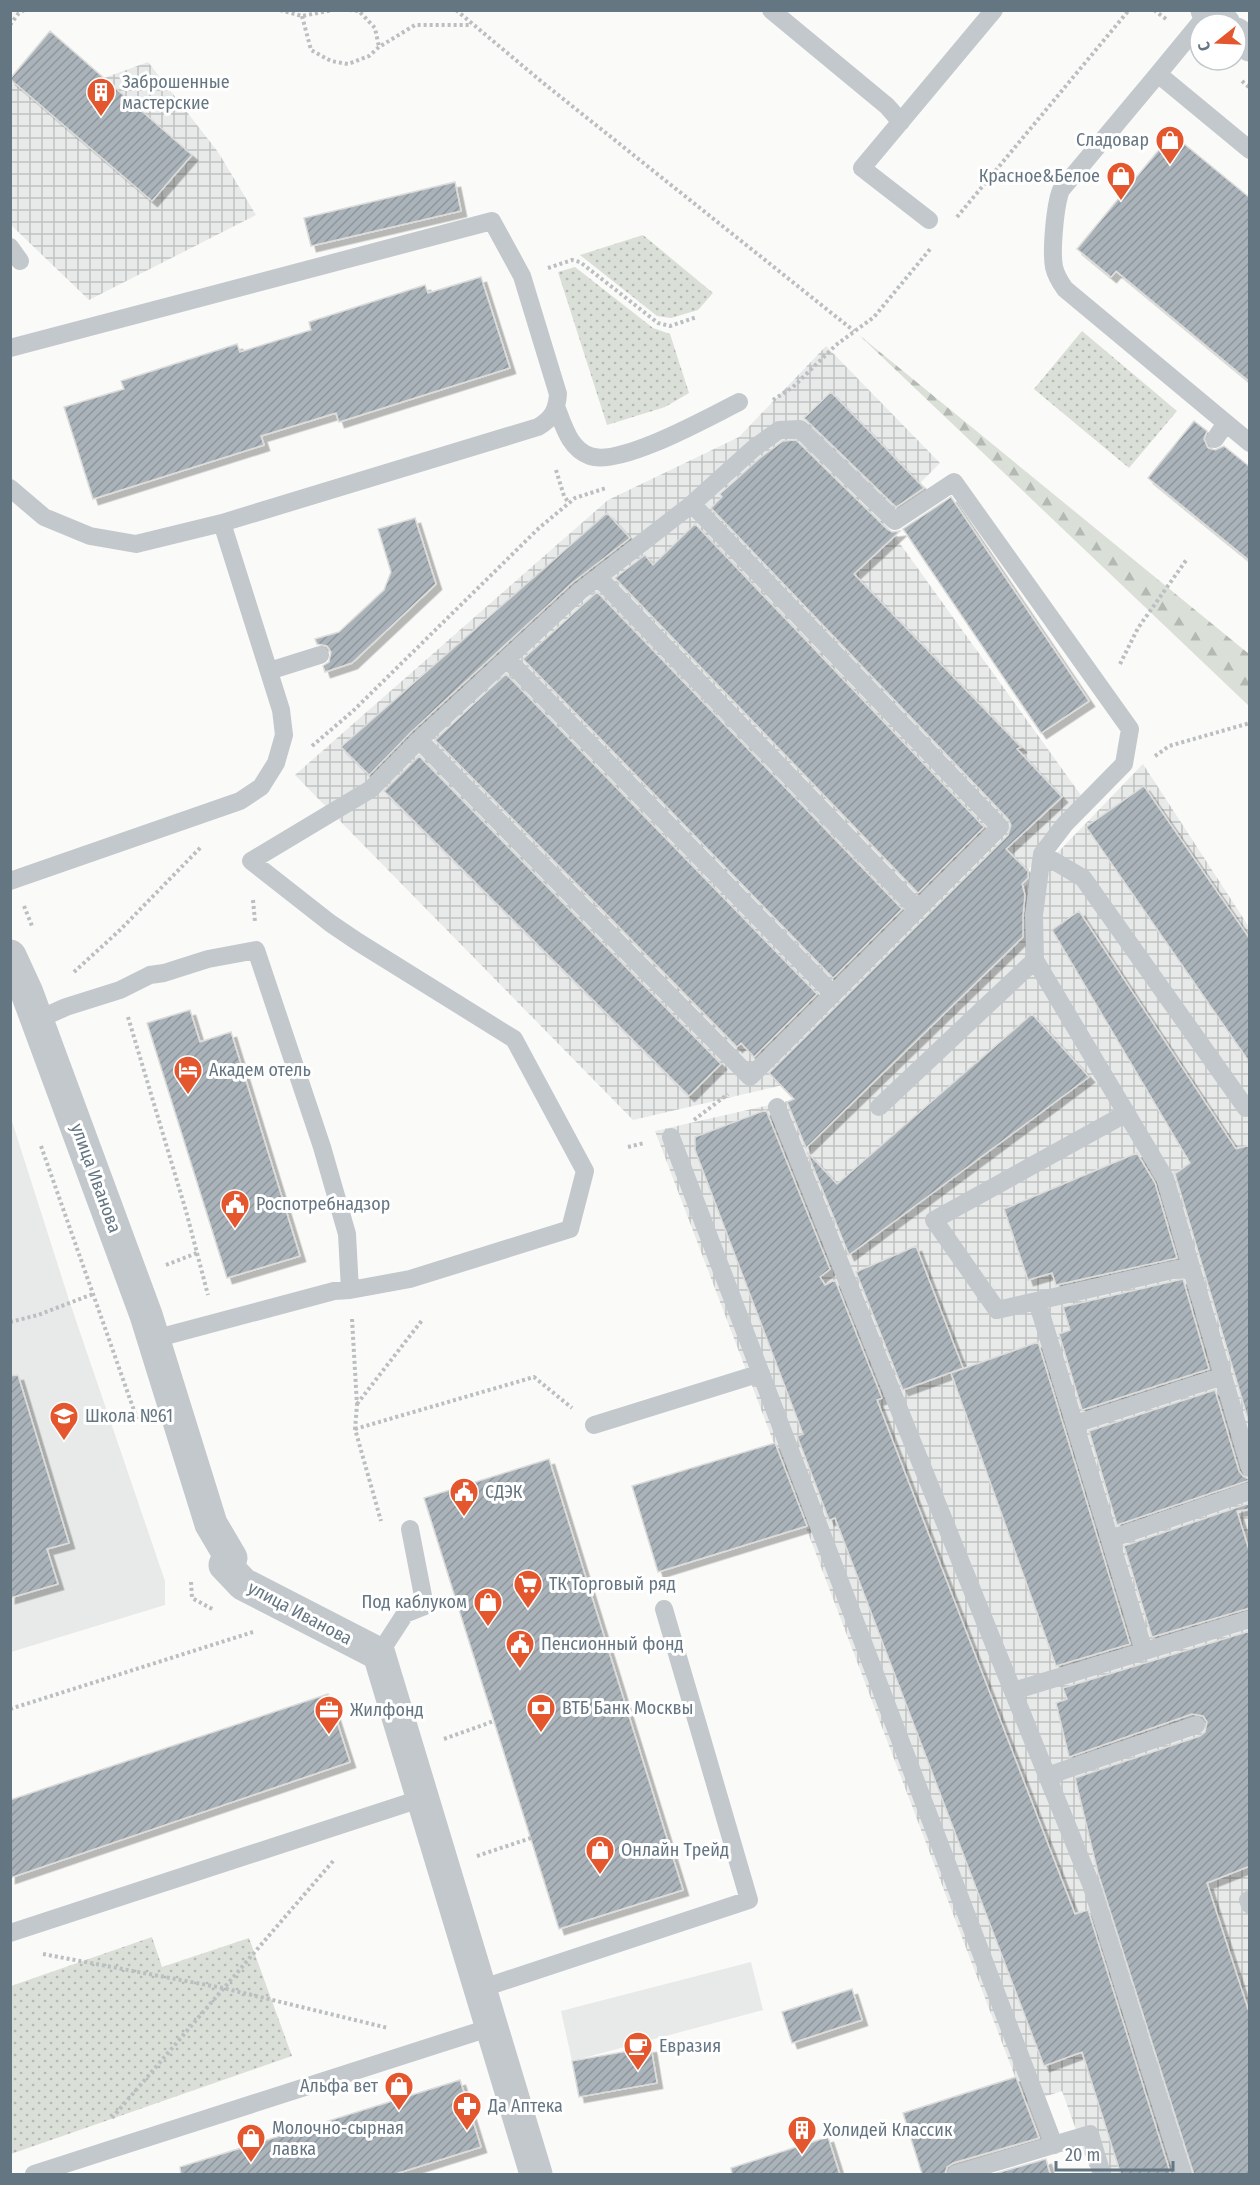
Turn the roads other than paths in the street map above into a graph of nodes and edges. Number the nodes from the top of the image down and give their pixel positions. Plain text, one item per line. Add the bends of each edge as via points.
1 (771, 10) edge
2 (994, 10) edge
3 (1188, 42) edge
4 (1158, 74) junction
5 (901, 122) junction
6 (1250, 150) edge
7 (929, 220) dead end
8 (10, 348) edge
9 (739, 402) dead end
10 (557, 409) junction
11 (1226, 423) junction
12 (1215, 439) dead end
13 (1250, 443) edge
14 (10, 488) edge
15 (692, 504) junction
16 (222, 522) junction
17 (598, 576) junction
18 (320, 655) dead end
19 (507, 659) junction
20 (269, 671) junction
21 (419, 740) junction
22 (1042, 854) junction
23 (10, 881) edge
24 (917, 909) junction
25 (10, 956) edge
26 (1035, 960) junction
27 (833, 994) junction
28 (37, 1020) junction
29 (777, 1107) dead end
30 (879, 1107) dead end
31 (1245, 1108) dead end
32 (1127, 1113) junction
33 (671, 1137) road end
34 (1190, 1266) junction
35 (350, 1290) junction
36 (1037, 1301) junction
37 (154, 1339) junction
38 (761, 1373) junction
39 (1223, 1376) junction
40 (1075, 1424) junction
41 (594, 1425) road end
42 (1250, 1468) edge
43 (1250, 1491) edge
44 (410, 1529) dead end
45 (1110, 1539) junction
46 (664, 1609) dead end
47 (1250, 1619) edge
48 (1144, 1652) junction
49 (380, 1654) junction
50 (1013, 1692) junction
51 (1196, 1725) dead end
52 (1047, 1776) junction
53 (423, 1798) junction
54 (10, 1934) edge
55 (480, 1989) junction
56 (492, 2026) junction
57 (1054, 2145) junction
58 (34, 2175) edge
59 (536, 2175) edge
60 (956, 2175) edge
61 (1102, 2175) edge
62 (1183, 2175) edge

1 - 5 lane
2 - 5 lane
3 - 4 lane
4 - 6 lane
4 - 11 lane via 1061,190 1056,205 1054,264 1065,289
5 - 7 lane via 862,168
8 - 10 lane via 492,221 522,276 558,394
9 - 10 lane via 654,443 608,458 591,457 576,447
10 - 16 lane via 538,427
11 - 12 lane
11 - 13 lane
14 - 16 lane via 44,517 90,536 136,544
15 - 17 lane
15 - 22 lane via 779,430 800,429 895,521 954,482 1130,729 1124,764 1065,824
15 - 24 lane via 1000,827
16 - 20 lane
17 - 19 lane
17 - 24 lane
18 - 20 lane
19 - 21 lane
19 - 27 lane
20 - 23 lane via 284,735 276,763 261,787 240,801
21 - 27 lane via 750,1077
21 - 35 lane via 371,789 251,861 358,942 514,1039 585,1171 570,1229 410,1279
22 - 26 lane via 1034,915
22 - 31 lane via 1083,878
24 - 27 lane
25 - 28 street, улица Иванова
26 - 30 lane
26 - 32 lane
28 - 35 lane via 150,975 256,950 341,1212 347,1234
28 - 37 street, улица Иванова
29 - 50 lane
32 - 34 lane via 1166,1178
32 - 36 lane via 934,1220 997,1310
33 - 38 lane
34 - 36 lane
34 - 39 lane
35 - 37 lane
36 - 40 lane
37 - 49 street, улица Иванова via 212,1524 231,1558 225,1565 243,1584
38 - 41 lane
38 - 57 lane
39 - 40 lane
39 - 42 lane
40 - 45 lane
43 - 45 lane
44 - 49 lane via 425,1606 405,1614
45 - 48 lane
46 - 55 lane via 749,1900
47 - 48 lane
48 - 50 lane
49 - 53 street
50 - 52 lane
51 - 52 lane
52 - 62 lane via 1092,1887
53 - 54 lane
53 - 55 street
55 - 56 street
56 - 58 lane
56 - 59 street
57 - 60 lane
57 - 61 lane via 1090,2134

